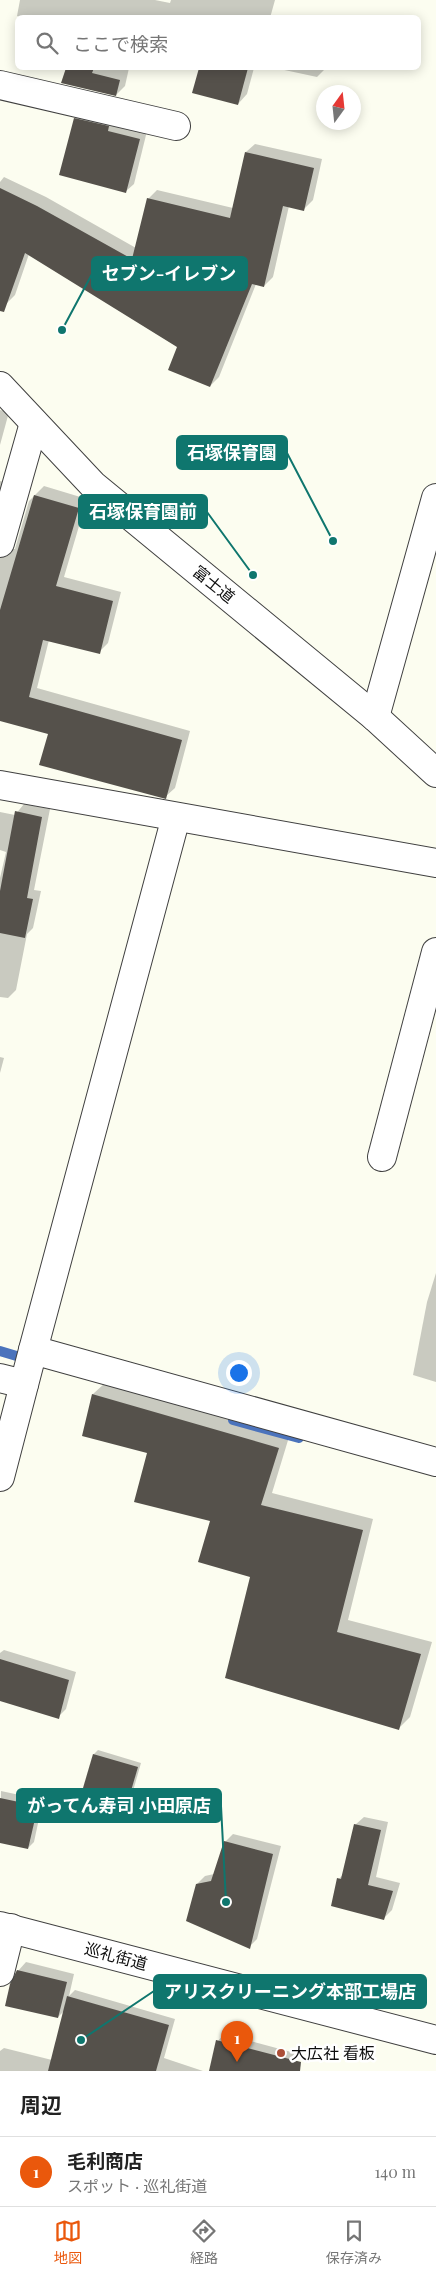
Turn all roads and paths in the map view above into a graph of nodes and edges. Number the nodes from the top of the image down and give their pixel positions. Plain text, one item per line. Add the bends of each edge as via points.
1 (0, 85) edge
2 (176, 126) dead end
3 (0, 386) edge
4 (34, 423) junction
5 (436, 498) edge
6 (0, 543) edge
7 (376, 717) junction
8 (436, 774) edge
9 (0, 785) edge
10 (176, 817) junction
11 (436, 863) edge
12 (436, 952) edge
13 (382, 1157) dead end
14 (33, 1350) junction
15 (12, 1381) edge
16 (436, 1462) edge
17 (0, 1478) edge
18 (6, 1927) edge
19 (0, 1972) edge
20 (436, 2040) edge

1 - 2 street
3 - 4 street, 富士道
4 - 6 street
4 - 7 street, 富士道 via 93,485
5 - 7 street
7 - 8 street, 富士道
9 - 10 street
10 - 11 street
10 - 14 street
12 - 13 street
14 - 15 street
14 - 16 street
15 - 17 street
18 - 19 street
18 - 20 street, 巡礼街道

